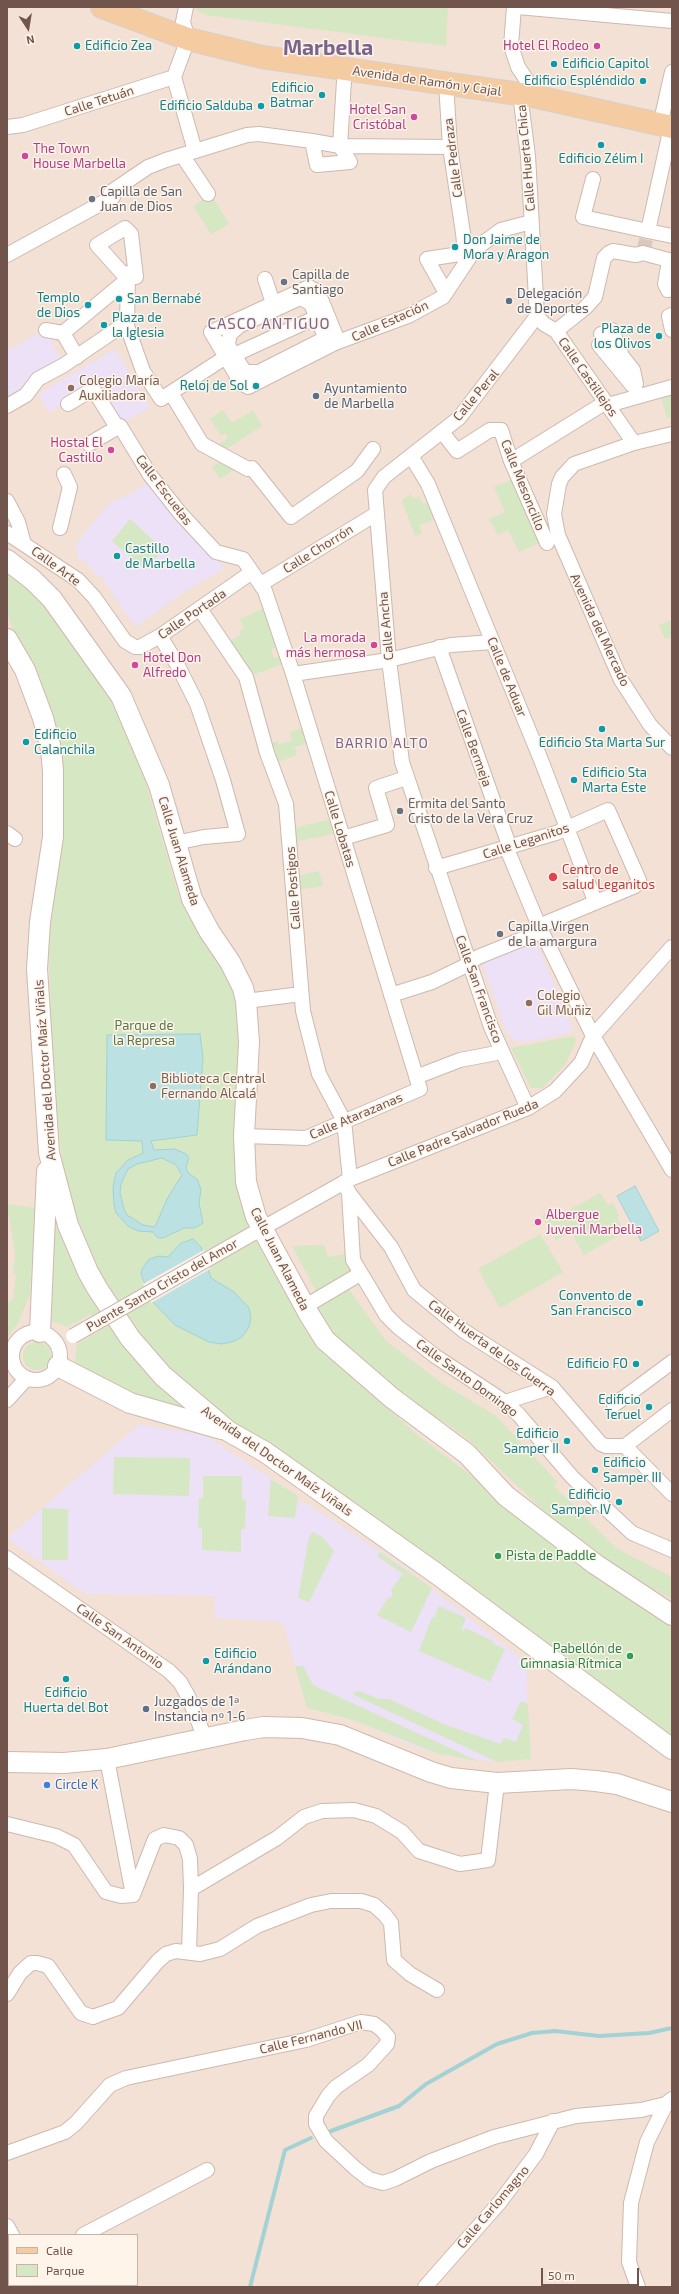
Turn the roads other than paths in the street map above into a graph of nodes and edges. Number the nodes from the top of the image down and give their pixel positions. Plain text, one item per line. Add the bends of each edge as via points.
1 (102, 7) edge
2 (145, 7) edge
3 (514, 7) edge
4 (518, 7) edge
5 (616, 11) edge
6 (186, 22) edge
7 (672, 22) edge
8 (672, 72) edge
9 (174, 76) junction
10 (344, 81) dead end
11 (446, 83) junction
12 (524, 88) junction
13 (669, 120) edge
14 (7, 127) edge
15 (312, 141) junction
16 (340, 146) junction
17 (450, 147) junction
18 (189, 153) junction
19 (593, 179) dead end
20 (208, 194) dead end
21 (531, 222) junction
22 (648, 231) junction
23 (672, 236) edge
24 (474, 250) junction
25 (7, 255) edge
26 (670, 261) edge
27 (128, 277) junction
28 (265, 279) dead end
29 (309, 287) junction
30 (672, 289) edge
31 (444, 295) junction
32 (308, 301) junction
33 (277, 304) junction
34 (672, 315) edge
35 (537, 316) junction
36 (317, 317) junction
37 (128, 328) junction
38 (46, 330) dead end
39 (672, 330) edge
40 (556, 331) junction
41 (63, 333) junction
42 (330, 340) junction
43 (230, 355) junction
44 (77, 356) junction
45 (249, 373) junction
46 (246, 387) junction
47 (672, 387) edge
48 (171, 393) junction
49 (68, 404) dead end
50 (606, 404) junction
51 (7, 406) edge
52 (118, 427) junction
53 (442, 432) junction
54 (672, 434) edge
55 (90, 444) dead end
56 (634, 444) junction
57 (373, 449) dead end
58 (411, 456) junction
59 (516, 458) dead end
60 (361, 467) junction
61 (64, 474) dead end
62 (381, 480) junction
63 (7, 501) edge
64 (376, 514) junction
65 (60, 528) dead end
66 (7, 533) edge
67 (547, 543) dead end
68 (24, 544) junction
69 (7, 560) edge
70 (256, 578) junction
71 (200, 609) junction
72 (160, 636) junction
73 (7, 639) edge
74 (493, 642) junction
75 (129, 644) joint
76 (439, 647) junction
77 (389, 660) junction
78 (293, 674) junction
79 (672, 748) edge
80 (406, 778) junction
81 (566, 830) junction
82 (343, 838) junction
83 (175, 843) junction
84 (508, 848) junction
85 (436, 868) junction
86 (595, 902) junction
87 (539, 926) junction
88 (672, 947) edge
89 (468, 964) junction
90 (301, 994) junction
91 (391, 995) junction
92 (246, 1001) junction
93 (594, 1036) junction
94 (502, 1052) junction
95 (418, 1083) junction
96 (528, 1108) junction
97 (344, 1121) junction
98 (244, 1136) junction
99 (49, 1153) junction
100 (668, 1155) edge
101 (672, 1170) edge
102 (348, 1185) junction
103 (257, 1231) junction
104 (360, 1274) junction
105 (304, 1307) junction
106 (40, 1332) junction
107 (58, 1344) junction
108 (10, 1357) edge
109 (672, 1362) edge
110 (58, 1366) junction
111 (27, 1378) junction
112 (552, 1387) junction
113 (7, 1400) edge
114 (505, 1402) junction
115 (614, 1405) dead end
116 (672, 1410) edge
117 (228, 1431) junction
118 (625, 1446) junction
119 (672, 1494) edge
120 (672, 1550) edge
121 (7, 1558) edge
122 (672, 1615) edge
123 (205, 1738) junction
124 (672, 1749) edge
125 (107, 1759) junction
126 (7, 1762) edge
127 (497, 1783) junction
128 (672, 1802) edge
129 (7, 1824) edge
130 (192, 1889) junction
131 (133, 1895) junction
132 (189, 1952) junction
133 (437, 1990) dead end
134 (7, 1994) edge
135 (669, 2101) edge
136 (553, 2121) junction
137 (7, 2154) edge
138 (207, 2170) dead end
139 (85, 2234) edge
140 (425, 2287) edge
141 (638, 2287) edge

1 - 6 main road, Avenida de Ramón y Cajal
2 - 6 main road, Avenida de Ramón y Cajal
3 - 12 street via 511,46
4 - 5 street
5 - 7 street
6 - 9 street
6 - 11 main road, Avenida de Ramón y Cajal via 262,57
6 - 12 main road, Avenida de Ramón y Cajal via 221,34 264,44
8 - 13 street
9 - 14 street, Calle Tetuán via 24,125
9 - 18 street
10 - 16 street
11 - 12 main road, Avenida de Ramón y Cajal
11 - 17 street, Calle Pedraza
12 - 13 main road
12 - 21 street, Calle Huerta Chica
13 - 22 street
15 - 16 street
15 - 16 street via 317,165 350,162
15 - 18 street via 259,134 247,135
16 - 17 street
17 - 24 street, Calle Pedraza via 464,243
18 - 20 street via 196,177
18 - 25 street via 148,167 112,195
19 - 22 street via 583,217
21 - 24 street, Calle Huerta Chica via 501,230
21 - 35 street, Calle Huerta Chica
22 - 23 street
24 - 31 street
24 - 31 street via 427,259
26 - 30 street via 665,284 668,290
26 - 40 street via 643,253 609,253 604,258 595,297
27 - 27 street via 96,245 125,228 131,234 137,275
27 - 37 street
27 - 41 street
28 - 33 street via 271,297
29 - 32 street
29 - 33 street
29 - 42 street via 318,292 338,341
31 - 42 street, Calle Estación via 408,316
32 - 33 street via 298,299
32 - 36 street
33 - 43 street via 234,329 229,339
33 - 43 street via 211,332
34 - 39 street via 669,316
35 - 40 street, Calle Castillejos
35 - 53 street, Calle Peral via 459,418
36 - 42 street
36 - 43 street
37 - 44 street via 123,325
37 - 48 street via 143,371 160,399
38 - 41 street
40 - 50 street, Calle Castillejos
41 - 44 street
42 - 45 street via 322,340 259,372
42 - 46 street
43 - 45 street
43 - 46 street via 241,383
43 - 48 street
44 - 51 street via 38,379 26,394
45 - 46 street
47 - 50 street
48 - 60 street via 202,444 248,469 252,468 291,516
49 - 52 street, Calle Escuelas via 93,389
50 - 56 street, Calle Castillejos
50 - 59 street
52 - 55 street
52 - 70 street, Calle Escuelas via 150,475 212,550 240,557
53 - 58 street, Calle Peral
53 - 67 street, Calle Mesoncillo via 457,451 490,430 501,430
54 - 56 street, Avenida del Mercado
56 - 79 street, Avenida del Mercado via 574,464 562,477 554,514 558,536 621,680 650,725
57 - 60 street
58 - 62 street, Calle Peral
58 - 74 street, Calle de Aduar via 428,484
60 - 62 street
61 - 65 street via 70,487
62 - 64 street, Calle Ancha via 374,490
63 - 68 street via 18,522
64 - 70 street, Calle Chorrón
64 - 77 street, Calle Ancha
66 - 68 street, Calle Arte
68 - 75 street, Calle Arte via 78,580
69 - 83 street, Calle Juan Alameda via 52,599 121,696 159,785
70 - 71 street, Calle Portada
70 - 78 street, Calle Lobatas
71 - 72 street, Calle Portada
71 - 90 street, Calle Postigos via 246,677 267,753 286,804
72 - 75 street, Calle Portada via 140,647
72 - 83 street via 178,664 197,704 225,786 238,834
73 - 99 street, Avenida del Doctor Maíz Viñals via 25,670 43,718 51,749 53,771 53,837 40,922 37,969
74 - 76 street
74 - 81 street, Calle de Aduar via 541,760
76 - 77 street
76 - 84 street, Calle Bermeja
77 - 78 street
77 - 80 street, Calle Ancha via 398,745
78 - 82 street, Calle Lobatas
80 - 82 street via 376,788 387,825
80 - 85 street, Calle Ancha
81 - 84 street, Calle Leganitos
81 - 86 street, Calle de Aduar
81 - 86 street, Calle Leganitos via 608,810 639,880 635,886
82 - 91 street, Calle Lobatas
83 - 92 street, Calle Juan Alameda via 188,889 198,913 236,974
84 - 85 street, Calle Leganitos
84 - 87 street, Calle Bermeja
85 - 89 street, Calle San Francisco
86 - 87 street, Calle Leganitos
87 - 89 street, Calle Leganitos via 535,934 478,957
87 - 93 street, Calle Bermeja
88 - 93 street, Calle Padre Salvador Rueda
89 - 91 street, Calle Leganitos via 432,982
89 - 94 street, Calle San Francisco via 490,1027
90 - 92 street
90 - 97 street, Calle Postigos via 309,1039 319,1074
91 - 95 street, Calle Lobatas
92 - 98 street, Calle Juan Alameda via 248,1067
93 - 96 street, Calle Padre Salvador Rueda via 582,1063 570,1078
93 - 100 street, Calle Bermeja
94 - 95 street, Calle Atarazanas via 460,1060
94 - 96 street, Calle San Francisco
95 - 97 street, Calle Atarazanas
96 - 102 street, Calle Padre Salvador Rueda
97 - 98 street, Calle Atarazanas via 306,1138
97 - 102 street, Calle Postigos
98 - 103 street, Calle Juan Alameda via 246,1182
99 - 106 street
99 - 117 street, Avenida del Doctor Maíz Viñals via 58,1192 75,1242 88,1272 121,1326 163,1376
100 - 101 street, Calle Bermeja
102 - 103 street, Calle Padre Salvador Rueda
102 - 104 street, Calle Santo Domingo via 351,1254
102 - 112 street, Calle Huerta de los Guerra via 390,1247 414,1290 464,1331
103 - 105 street, Calle Juan Alameda
103 - 107 street, Puente Santo Cristo del Amor, bridge
104 - 105 street
104 - 114 street, Calle Santo Domingo via 378,1304 398,1327 435,1356
105 - 122 street, Calle Juan Alameda via 326,1340 392,1398 467,1454 506,1496 595,1564
106 - 107 street
106 - 108 street via 33,1332 20,1338
107 - 110 street
108 - 111 street via 17,1369
109 - 115 street
110 - 111 street via 54,1372 41,1379
110 - 117 street via 130,1403
111 - 113 street
112 - 114 street
112 - 118 street, Calle Huerta de los Guerra via 601,1444
114 - 120 street, Calle Santo Domingo via 572,1477 627,1529
116 - 118 street
117 - 124 street, Avenida del Doctor Maíz Viñals via 265,1452 368,1525
118 - 119 street
121 - 123 street, Calle San Antonio via 170,1670 188,1696
123 - 125 street
123 - 127 street via 264,1727 302,1728 340,1735 430,1772 474,1782
125 - 126 street via 64,1763
125 - 131 street
127 - 128 street via 571,1779 596,1781 617,1784
127 - 130 street via 488,1860 460,1864 419,1851 402,1832 376,1816 354,1810 322,1812 304,1817 277,1838
129 - 131 street via 56,1836 74,1845 106,1892 121,1896
130 - 131 street via 190,1859 186,1845 179,1838 164,1835 155,1839
130 - 132 street
132 - 133 street via 200,1954 220,1950 257,1926 311,1905 331,1901 360,1901 374,1905 391,1923 392,1954 398,1966
132 - 134 street via 176,1951 166,1954 118,2008 93,2017 81,2013 48,1966 37,1963 31,1964 20,1973
135 - 136 street, Calle Fernando VII via 641,2110 576,2116
135 - 141 street via 647,2142 631,2203 629,2262
136 - 137 street, Calle Fernando VII via 494,2137 431,2161 396,2179 382,2183 369,2179 326,2141 316,2124 320,2106 328,2096 336,2087 368,2065 387,2044 388,2037 382,2030 374,2024 361,2022 306,2040 126,2078 110,2085 65,2132
136 - 140 street, Calle Carlomagno via 536,2154 500,2202
138 - 139 street

